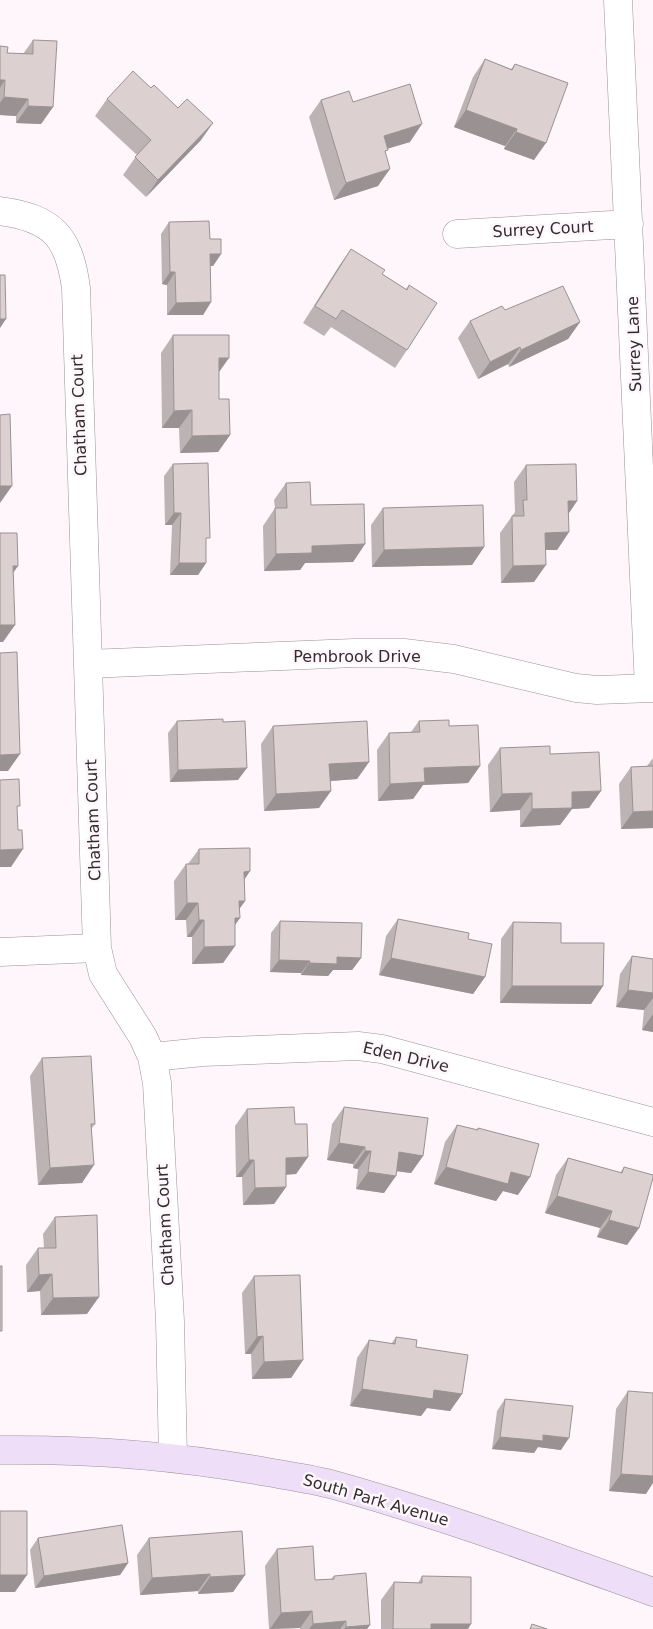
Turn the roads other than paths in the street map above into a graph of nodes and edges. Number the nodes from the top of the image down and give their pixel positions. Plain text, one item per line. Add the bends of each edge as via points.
1 (618, 0) edge
2 (0, 211) edge
3 (629, 224) junction
4 (458, 234) dead end
5 (88, 664) junction
6 (651, 688) edge
7 (97, 948) junction
8 (0, 952) edge
9 (152, 1057) junction
10 (653, 1122) edge
11 (0, 1450) edge
12 (174, 1458) junction
13 (653, 1592) edge

1 - 3 street, Surrey Lane
2 - 5 street, Chatham Court via 44,223 61,240 72,262 76,288
3 - 4 street, Surrey Court
3 - 6 street, Surrey Lane
5 - 6 street, Pembrook Drive via 404,653 454,659 576,688
5 - 7 street, Chatham Court
7 - 8 street
7 - 9 street, Chatham Court via 103,974
9 - 10 street, Eden Drive via 358,1046 382,1049
9 - 12 street, Chatham Court via 159,1109
11 - 12 main road, South Park Avenue via 98,1451
12 - 13 main road, South Park Avenue via 332,1484 468,1526

